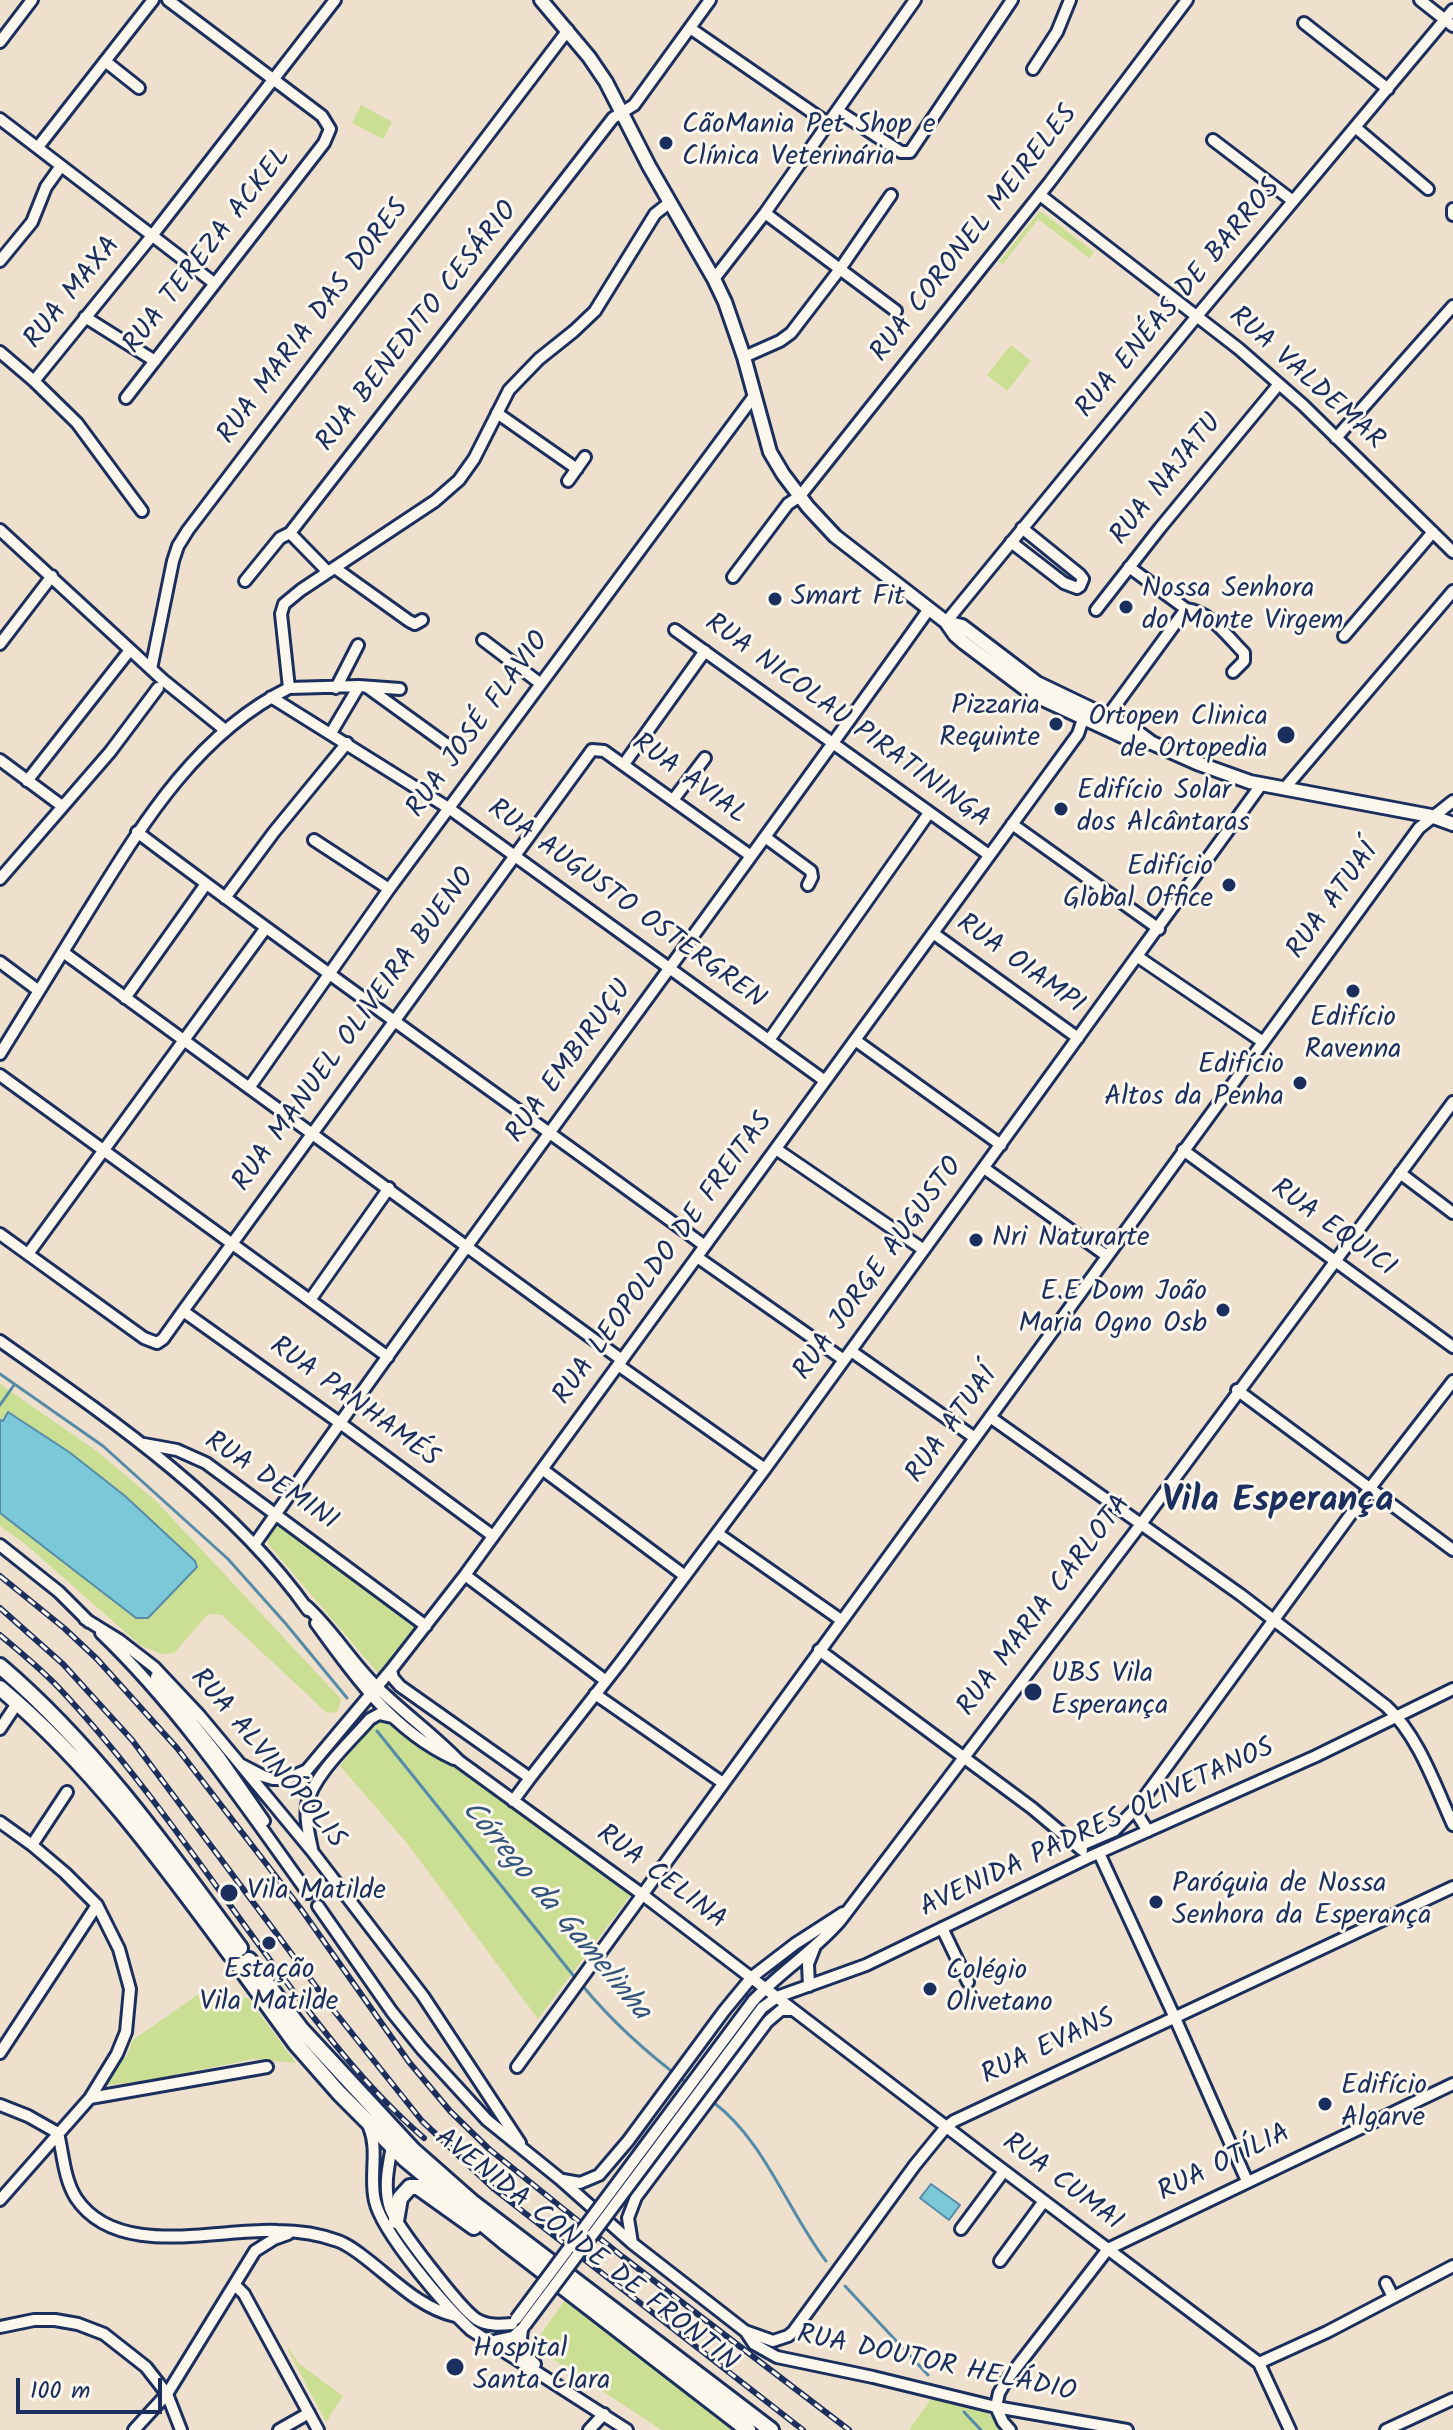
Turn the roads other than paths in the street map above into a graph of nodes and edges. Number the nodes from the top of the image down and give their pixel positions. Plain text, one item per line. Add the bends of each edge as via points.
1 (32, 0) edge
2 (153, 0) edge
3 (168, 0) edge
4 (335, 0) edge
5 (541, 0) edge
6 (710, 0) edge
7 (898, 0) edge
8 (1012, 0) edge
9 (1070, 0) edge
10 (1187, 0) edge
11 (1420, 0) edge
12 (913, 4) edge
13 (1453, 10) edge
14 (1304, 23) dead end
15 (1449, 23) edge
16 (690, 28) junction
17 (568, 30) junction
18 (0, 42) edge
19 (105, 61) junction
20 (1033, 69) dead end
21 (273, 80) junction
22 (139, 88) dead end
23 (1388, 89) junction
24 (838, 111) junction
25 (621, 113) junction
26 (0, 119) edge
27 (829, 124) junction
28 (1355, 127) junction
29 (1213, 140) dead end
30 (38, 147) junction
31 (61, 166) junction
32 (1428, 189) dead end
33 (891, 195) dead end
34 (1040, 195) junction
35 (1293, 201) junction
36 (669, 203) junction
37 (1453, 209) edge
38 (765, 213) junction
39 (1453, 215) edge
40 (151, 237) junction
41 (0, 261) edge
42 (840, 269) junction
43 (714, 279) junction
44 (214, 283) junction
45 (1453, 306) edge
46 (896, 311) dead end
47 (1197, 316) junction
48 (85, 317) junction
49 (0, 352) edge
50 (744, 357) junction
51 (155, 361) junction
52 (34, 381) junction
53 (1279, 384) junction
54 (754, 396) junction
55 (126, 398) dead end
56 (497, 413) junction
57 (1336, 438) junction
58 (585, 457) dead end
59 (577, 469) junction
60 (568, 481) dead end
61 (800, 496) junction
62 (142, 511) dead end
63 (1022, 528) junction
64 (0, 530) edge
65 (1433, 532) junction
66 (290, 533) junction
67 (1011, 542) junction
68 (1453, 552) edge
69 (1129, 567) junction
70 (331, 570) junction
71 (52, 576) junction
72 (733, 577) dead end
73 (245, 581) dead end
74 (1453, 591) edge
75 (929, 609) junction
76 (1186, 609) junction
77 (1096, 610) dead end
78 (422, 620) dead end
79 (946, 622) junction
80 (675, 630) dead end
81 (1344, 636) dead end
82 (483, 640) dead end
83 (0, 644) edge
84 (358, 645) dead end
85 (130, 650) junction
86 (705, 651) junction
87 (151, 669) junction
88 (1233, 672) dead end
89 (541, 684) junction
90 (362, 686) junction
91 (158, 688) dead end
92 (289, 688) junction
93 (336, 688) junction
94 (400, 689) dead end
95 (271, 697) junction
96 (1085, 713) junction
97 (1107, 717) junction
98 (225, 730) junction
99 (331, 733) junction
100 (833, 742) junction
101 (347, 743) junction
102 (1152, 743) junction
103 (450, 747) dead end
104 (595, 749) joint
105 (705, 758) dead end
106 (0, 760) edge
107 (624, 764) junction
108 (27, 781) junction
109 (1261, 785) junction
110 (1284, 789) junction
111 (673, 800) junction
112 (1453, 801) edge
113 (62, 806) junction
114 (450, 809) junction
115 (929, 813) junction
116 (1431, 816) junction
117 (1012, 824) junction
118 (1453, 824) edge
119 (137, 832) junction
120 (765, 837) junction
121 (314, 840) dead end
122 (515, 854) junction
123 (989, 855) junction
124 (751, 856) junction
125 (0, 879) edge
126 (206, 884) junction
127 (808, 885) dead end
128 (389, 889) junction
129 (225, 898) junction
130 (265, 929) junction
131 (1159, 929) junction
132 (933, 933) junction
133 (63, 952) junction
134 (1138, 957) junction
135 (0, 962) edge
136 (671, 968) junction
137 (328, 973) junction
138 (39, 991) junction
139 (125, 998) junction
140 (394, 1021) junction
141 (1078, 1038) junction
142 (769, 1040) junction
143 (855, 1040) junction
144 (184, 1041) junction
145 (1263, 1042) junction
146 (0, 1054) edge
147 (0, 1075) edge
148 (825, 1081) junction
149 (249, 1088) junction
150 (1453, 1102) edge
151 (550, 1131) junction
152 (313, 1132) junction
153 (1001, 1145) junction
154 (776, 1149) junction
155 (1183, 1150) junction
156 (104, 1151) junction
157 (984, 1168) junction
158 (1400, 1173) junction
159 (389, 1188) junction
160 (1453, 1213) edge
161 (0, 1234) edge
162 (232, 1243) junction
163 (467, 1245) junction
164 (705, 1246) junction
165 (924, 1250) junction
166 (28, 1254) junction
167 (1107, 1256) junction
168 (697, 1257) junction
169 (1335, 1262) junction
170 (310, 1300) junction
171 (183, 1311) junction
172 (0, 1341) edge
173 (1453, 1347) edge
174 (848, 1356) junction
175 (388, 1357) junction
176 (620, 1363) junction
177 (1453, 1381) edge
178 (1237, 1390) junction
179 (990, 1417) junction
180 (340, 1423) junction
181 (975, 1438) junction
182 (142, 1444) junction
183 (542, 1469) junction
184 (765, 1469) junction
185 (1370, 1488) junction
186 (276, 1514) junction
187 (1141, 1524) junction
188 (717, 1533) junction
189 (493, 1536) junction
190 (0, 1545) edge
191 (254, 1545) junction
192 (1453, 1550) edge
193 (465, 1575) junction
194 (685, 1576) junction
195 (85, 1619) junction
196 (841, 1620) junction
197 (1274, 1620) junction
198 (426, 1626) junction
199 (133, 1650) junction
200 (819, 1650) junction
201 (0, 1666) edge
202 (391, 1670) junction
203 (606, 1681) junction
204 (0, 1688) edge
205 (1453, 1689) edge
206 (373, 1691) junction
207 (595, 1694) junction
208 (18, 1702) junction
209 (392, 1717) junction
210 (1398, 1717) junction
211 (0, 1729) edge
212 (964, 1757) junction
213 (459, 1761) junction
214 (240, 1764) junction
215 (530, 1778) junction
216 (723, 1783) junction
217 (67, 1792) dead end
218 (513, 1801) junction
219 (1138, 1806) junction
220 (0, 1822) edge
221 (1453, 1825) edge
222 (1148, 1831) junction
223 (32, 1845) junction
224 (1079, 1846) junction
225 (312, 1851) junction
226 (279, 1852) junction
227 (1099, 1853) junction
228 (1087, 1858) junction
229 (1453, 1887) edge
230 (308, 1893) dead end
231 (643, 1895) junction
232 (97, 1905) junction
233 (318, 1906) dead end
234 (848, 1909) junction
235 (942, 1928) junction
236 (815, 1945) junction
237 (240, 1958) junction
238 (752, 1977) junction
239 (968, 1982) dead end
240 (809, 1986) junction
241 (765, 1988) junction
242 (777, 1997) junction
243 (758, 2005) junction
244 (794, 2010) junction
245 (1175, 2018) junction
246 (0, 2053) edge
247 (267, 2067) dead end
248 (517, 2067) dead end
249 (1453, 2084) edge
250 (90, 2098) junction
251 (0, 2105) edge
252 (368, 2125) junction
253 (946, 2127) junction
254 (58, 2133) junction
255 (393, 2140) junction
256 (628, 2141) junction
257 (524, 2151) junction
258 (660, 2165) junction
259 (1004, 2171) junction
260 (560, 2179) junction
261 (1247, 2181) junction
262 (0, 2200) edge
263 (1042, 2205) junction
264 (396, 2221) junction
265 (961, 2229) dead end
266 (246, 2232) junction
267 (292, 2233) junction
268 (506, 2243) junction
269 (632, 2243) junction
270 (1108, 2249) junction
271 (255, 2251) junction
272 (1000, 2261) dead end
273 (1453, 2266) edge
274 (1386, 2283) dead end
275 (235, 2285) junction
276 (1393, 2297) junction
277 (455, 2316) junction
278 (519, 2325) junction
279 (0, 2327) edge
280 (745, 2331) junction
281 (508, 2339) junction
282 (490, 2342) junction
283 (512, 2356) junction
284 (1259, 2363) junction
285 (539, 2373) junction
286 (167, 2394) junction
287 (1453, 2399) edge
288 (996, 2407) junction
289 (309, 2413) junction
290 (604, 2414) junction
291 (134, 2430) edge
292 (181, 2430) edge
293 (279, 2430) edge
294 (318, 2430) edge
295 (589, 2430) edge
296 (627, 2430) edge
297 (748, 2430) edge
298 (771, 2430) edge
299 (1010, 2430) edge
300 (1127, 2430) edge
301 (1290, 2430) edge
302 (1386, 2430) edge

1 - 18 street
2 - 19 street
3 - 21 street
4 - 21 street, RUA MAXA
5 - 17 main road
6 - 16 street, RUA BENEDITO CESÁRIO
7 - 12 street
8 - 24 street via 910,152 901,152
9 - 20 street
10 - 34 street, RUA CORONEL MEIRELES
11 - 15 street
12 - 24 street
13 - 15 street, RUA ENÉAS DE BARROS
14 - 23 street
15 - 23 street, RUA ENÉAS DE BARROS
16 - 25 street, RUA BENEDITO CESÁRIO via 634,105
16 - 27 street
17 - 25 main road via 606,82
17 - 87 street, RUA MARIA DAS DORES via 188,530 173,561
19 - 22 street
19 - 30 street
21 - 40 street, RUA MAXA
21 - 44 street, RUA TEREZA ACKEL via 322,116 329,136
23 - 28 street, RUA ENÉAS DE BARROS
24 - 27 street
25 - 36 main road
25 - 66 street, RUA BENEDITO CESÁRIO
26 - 30 street
27 - 38 street
28 - 32 street
28 - 35 street, RUA ENÉAS DE BARROS
29 - 35 street
30 - 31 street
31 - 40 street
31 - 41 street via 32,222
33 - 42 street
34 - 47 street, RUA VALDEMAR
34 - 61 street, RUA CORONEL MEIRELES
35 - 47 street, RUA ENÉAS DE BARROS
36 - 43 main road
36 - 56 street via 655,214 595,311 522,374
37 - 39 street
38 - 42 street
38 - 43 street
40 - 44 street
40 - 48 street, RUA MAXA
42 - 46 street
42 - 50 street via 791,333
43 - 50 main road
44 - 51 street, RUA TEREZA ACKEL
45 - 57 street
47 - 53 street, RUA VALDEMAR
47 - 63 street, RUA ENÉAS DE BARROS
48 - 51 street
48 - 52 street, RUA MAXA
49 - 52 street
50 - 54 main road
51 - 55 street, RUA TEREZA ACKEL
52 - 62 street via 87,433
53 - 57 street, RUA VALDEMAR
53 - 69 street, RUA NAJATU
54 - 61 main road via 770,452
54 - 89 street, RUA JOSÉ FLAVIO
56 - 59 street
56 - 70 street via 474,459 448,491
57 - 65 street, RUA VALDEMAR
58 - 59 street
59 - 60 street
61 - 72 street, RUA CORONEL MEIRELES via 788,504
61 - 75 main road via 835,536
63 - 67 street, RUA ENÉAS DE BARROS
63 - 67 street via 1080,575 1080,586 1064,583
64 - 71 street
65 - 68 street, RUA VALDEMAR
65 - 81 street
66 - 70 street
66 - 73 street, RUA BENEDITO CESÁRIO
67 - 79 street, RUA ENÉAS DE BARROS
69 - 76 street
69 - 77 street, RUA NAJATU
70 - 78 street via 409,621
70 - 92 street via 281,609
71 - 83 street
71 - 85 street
74 - 110 street
75 - 79 main road
75 - 100 street, RUA EMBIRUÇU
76 - 88 street via 1206,615 1244,653 1244,661
76 - 97 street
79 - 96 main road via 1015,683 1044,701
80 - 86 street, RUA NICOLAU PIRATININGA
82 - 89 street
84 - 93 street
85 - 87 street
85 - 108 street
86 - 100 street, RUA NICOLAU PIRATININGA
86 - 107 street
87 - 98 street
89 - 114 street, RUA JOSÉ FLAVIO
90 - 93 street
90 - 94 street
90 - 99 street
90 - 103 street
91 - 113 street
92 - 93 street
92 - 95 street
95 - 98 street
95 - 99 street, RUA AUGUSTO OSTERGREN
96 - 97 main road
96 - 102 main road via 1129,739
96 - 117 street, RUA LEOPOLDO DE FREITAS via 1078,734
97 - 102 main road
98 - 119 street via 186,769
99 - 101 street, RUA AUGUSTO OSTERGREN
100 - 115 street, RUA NICOLAU PIRATININGA
100 - 120 street, RUA EMBIRUÇU
101 - 114 street, RUA AUGUSTO OSTERGREN
101 - 129 street
102 - 109 main road
104 - 107 street, RUA AVIAL
104 - 122 street, RUA MANUEL OLIVEIRA BUENO
105 - 111 street
106 - 108 street
107 - 111 street, RUA AVIAL
108 - 113 street
109 - 110 main road
109 - 131 street, RUA JORGE AUGUSTO
110 - 116 main road
111 - 124 street, RUA AVIAL
112 - 116 street, RUA ATUAÍ
113 - 125 street
114 - 122 street, RUA AUGUSTO OSTERGREN
114 - 128 street, RUA JOSÉ FLAVIO
115 - 123 street, RUA NICOLAU PIRATININGA
115 - 142 street
116 - 118 main road
116 - 145 street, RUA ATUAÍ
117 - 123 street, RUA LEOPOLDO DE FREITAS
117 - 131 street
119 - 126 street
119 - 133 street
120 - 124 street, RUA EMBIRUÇU
120 - 127 street via 811,871
121 - 128 street
122 - 136 street, RUA AUGUSTO OSTERGREN
122 - 140 street, RUA MANUEL OLIVEIRA BUENO
123 - 132 street, RUA LEOPOLDO DE FREITAS
124 - 136 street, RUA EMBIRUÇU
126 - 129 street
126 - 139 street
128 - 137 street, RUA JOSÉ FLAVIO
129 - 130 street
130 - 137 street
130 - 144 street
131 - 134 street, RUA JORGE AUGUSTO
132 - 141 street, RUA OIAMPI
132 - 143 street, RUA LEOPOLDO DE FREITAS
133 - 138 street
133 - 139 street
134 - 141 street, RUA JORGE AUGUSTO
134 - 145 street
135 - 138 street
136 - 142 street, RUA AUGUSTO OSTERGREN
136 - 151 street, RUA EMBIRUÇU
137 - 140 street
137 - 149 street, RUA JOSÉ FLAVIO
138 - 146 street
139 - 144 street
140 - 151 street
140 - 152 street, RUA MANUEL OLIVEIRA BUENO
141 - 153 street, RUA JORGE AUGUSTO
142 - 148 street, RUA AUGUSTO OSTERGREN
143 - 148 street, RUA LEOPOLDO DE FREITAS
143 - 153 street
144 - 149 street
144 - 156 street
145 - 155 street, RUA ATUAÍ
147 - 156 street
148 - 154 street, RUA LEOPOLDO DE FREITAS
149 - 152 street
150 - 158 street, RUA MARIA CARLOTA
151 - 163 street, RUA EMBIRUÇU
151 - 164 street
152 - 159 street
152 - 162 street, RUA MANUEL OLIVEIRA BUENO
153 - 157 street, RUA JORGE AUGUSTO
154 - 164 street, RUA LEOPOLDO DE FREITAS
154 - 165 street
155 - 167 street, RUA ATUAÍ
155 - 169 street, RUA EQUICI
156 - 162 street
156 - 166 street
157 - 165 street, RUA JORGE AUGUSTO
157 - 167 street
158 - 160 street
158 - 169 street, RUA MARIA CARLOTA
159 - 163 street
159 - 170 street
161 - 166 street
162 - 170 street
162 - 171 street, RUA MANUEL OLIVEIRA BUENO
163 - 175 street, RUA EMBIRUÇU
163 - 176 street
164 - 168 street, RUA LEOPOLDO DE FREITAS
165 - 174 street, RUA JORGE AUGUSTO
166 - 171 street, RUA MANUEL OLIVEIRA BUENO via 157,1343
167 - 179 street, RUA ATUAÍ
168 - 174 street
168 - 176 street, RUA LEOPOLDO DE FREITAS
169 - 173 street, RUA EQUICI
169 - 178 street, RUA MARIA CARLOTA
170 - 175 street
171 - 180 street, RUA PANHAMÉS
172 - 182 street, RUA DEMINI
174 - 181 street
174 - 184 street, RUA JORGE AUGUSTO
175 - 180 street, RUA EMBIRUÇU
176 - 183 street, RUA LEOPOLDO DE FREITAS
176 - 184 street
177 - 185 street
178 - 185 street
178 - 187 street, RUA MARIA CARLOTA
179 - 181 street, RUA ATUAÍ
179 - 187 street
180 - 186 street, RUA EMBIRUÇU
180 - 189 street, RUA PANHAMÉS
181 - 196 street, RUA ATUAÍ
182 - 186 street, RUA DEMINI via 191,1455
182 - 191 street, RUA CELINA
183 - 189 street, RUA LEOPOLDO DE FREITAS
183 - 194 street
184 - 188 street, RUA JORGE AUGUSTO
185 - 192 street
185 - 197 street
186 - 191 street, RUA EMBIRUÇU
186 - 198 street, RUA DEMINI
187 - 197 street
187 - 212 street, RUA MARIA CARLOTA
188 - 194 street, RUA JORGE AUGUSTO
188 - 196 street
189 - 193 street, RUA LEOPOLDO DE FREITAS
190 - 195 street, RUA ALVINÓPOLIS
191 - 206 street, RUA CELINA via 306,1606 346,1666
193 - 198 street, RUA LEOPOLDO DE FREITAS
193 - 203 street
194 - 203 street, RUA JORGE AUGUSTO
195 - 199 street, RUA ALVINÓPOLIS
195 - 226 street, RUA ALVINÓPOLIS via 169,1707
196 - 200 street, RUA ATUAÍ
197 - 210 street
197 - 219 street
198 - 202 street, RUA LEOPOLDO DE FREITAS
199 - 214 street, RUA ALVINÓPOLIS via 174,1687
199 - 226 street via 250,1799
200 - 212 street
200 - 216 street, RUA ATUAÍ
201 - 237 highway, AVENIDA CONDE DE FRONTIN via 80,1746 147,1825
202 - 206 street, RUA LEOPOLDO DE FREITAS
202 - 215 street via 400,1686
203 - 207 street, RUA JORGE AUGUSTO
204 - 208 highway, AVENIDA CONDE DE FRONTIN
205 - 210 street, AVENIDA PADRES OLIVETANOS
206 - 209 street, RUA CELINA
206 - 213 street, RUA CELINA
206 - 214 street, RUA LEOPOLDO DE FREITAS via 307,1770 273,1779
207 - 215 street, RUA JORGE AUGUSTO
207 - 216 street
208 - 211 street
208 - 237 highway, AVENIDA CONDE DE FRONTIN via 114,1802
209 - 213 street, RUA CELINA
209 - 225 street via 379,1714 370,1719 313,1790 306,1822
210 - 221 street
210 - 222 street, AVENIDA PADRES OLIVETANOS
212 - 224 street
212 - 234 street, RUA MARIA CARLOTA
213 - 218 street, RUA CELINA
214 - 225 street, RUA ALVINÓPOLIS
215 - 218 street
216 - 231 street, RUA ATUAÍ
217 - 223 street
218 - 231 street, RUA CELINA
219 - 222 street
219 - 224 street via 1114,1831
220 - 223 street
222 - 227 street, AVENIDA PADRES OLIVETANOS
223 - 232 street
224 - 228 street
225 - 257 street, RUA ALVINÓPOLIS via 423,1996
226 - 230 street, RUA ALVINÓPOLIS
227 - 228 street, AVENIDA PADRES OLIVETANOS
227 - 245 street
228 - 235 street, AVENIDA PADRES OLIVETANOS
229 - 245 street, RUA EVANS
231 - 238 street, RUA CELINA
231 - 248 street, RUA ATUAÍ
232 - 246 street
232 - 250 street via 126,1968 130,2010 117,2054
233 - 257 street, RUA ALVINÓPOLIS via 422,2049 487,2120
234 - 236 street, RUA MARIA CARLOTA
234 - 238 street, RUA MARIA CARLOTA
235 - 239 street
235 - 240 street, AVENIDA PADRES OLIVETANOS
236 - 240 street via 808,1964
236 - 241 street, RUA MARIA CARLOTA
237 - 252 highway, AVENIDA CONDE DE FRONTIN via 296,2044
237 - 255 highway, AVENIDA CONDE DE FRONTIN
238 - 241 street, RUA CELINA
238 - 256 street, RUA MARIA CARLOTA
240 - 242 street, AVENIDA PADRES OLIVETANOS
241 - 242 street, RUA CELINA
241 - 243 street, RUA MARIA CARLOTA
242 - 243 street, AVENIDA PADRES OLIVETANOS
242 - 244 street, RUA CUMAI
243 - 278 street, bridge
244 - 253 street, RUA CUMAI
244 - 258 street via 781,2010 767,2022
245 - 253 street, RUA EVANS
245 - 261 street
247 - 250 street
249 - 261 street, RUA OTÍLIA
250 - 254 street
251 - 254 street
252 - 255 highway, AVENIDA CONDE DE FRONTIN
252 - 277 street via 374,2139 373,2190 379,2215
253 - 259 street, RUA CUMAI
253 - 280 street, RUA EVANS via 793,2332 773,2341
254 - 262 street
254 - 266 street via 75,2196 104,2223 134,2233 180,2238
255 - 264 street via 386,2182
255 - 268 highway, AVENIDA CONDE DE FRONTIN
255 - 298 highway, AVENIDA CONDE DE FRONTIN
256 - 258 street via 640,2159
256 - 260 street, RUA MARIA CARLOTA via 593,2179
257 - 260 street, RUA ALVINÓPOLIS
258 - 269 street via 630,2209
259 - 263 street, RUA CUMAI
259 - 265 street
260 - 269 street, RUA ALVINÓPOLIS
261 - 270 street, RUA OTÍLIA
263 - 270 street, RUA CUMAI
263 - 272 street
264 - 268 highway via 400,2198 410,2187 418,2187
264 - 278 street via 473,2316 488,2324
266 - 267 street
266 - 271 street via 255,2241
267 - 271 street
267 - 277 street via 340,2241 427,2306
268 - 297 highway, AVENIDA CONDE DE FRONTIN
269 - 280 street, RUA ALVINÓPOLIS
270 - 284 street, RUA CUMAI
270 - 288 street, RUA OTÍLIA via 1006,2381
271 - 275 street
273 - 276 street
274 - 276 street
275 - 286 street
275 - 289 street
276 - 284 street
277 - 282 street
278 - 281 street
278 - 285 street via 523,2354
279 - 286 street via 55,2320 104,2334 146,2367
280 - 288 street, RUA DOUTOR HELÁDIO via 754,2344 777,2357
281 - 282 street
281 - 283 street
282 - 283 street
283 - 285 street
284 - 301 street, RUA CUMAI
285 - 290 street
286 - 291 street
286 - 292 street
287 - 302 street
288 - 299 street
288 - 300 street, RUA DOUTOR HELÁDIO
289 - 293 street
289 - 294 street
290 - 295 street
290 - 296 street

